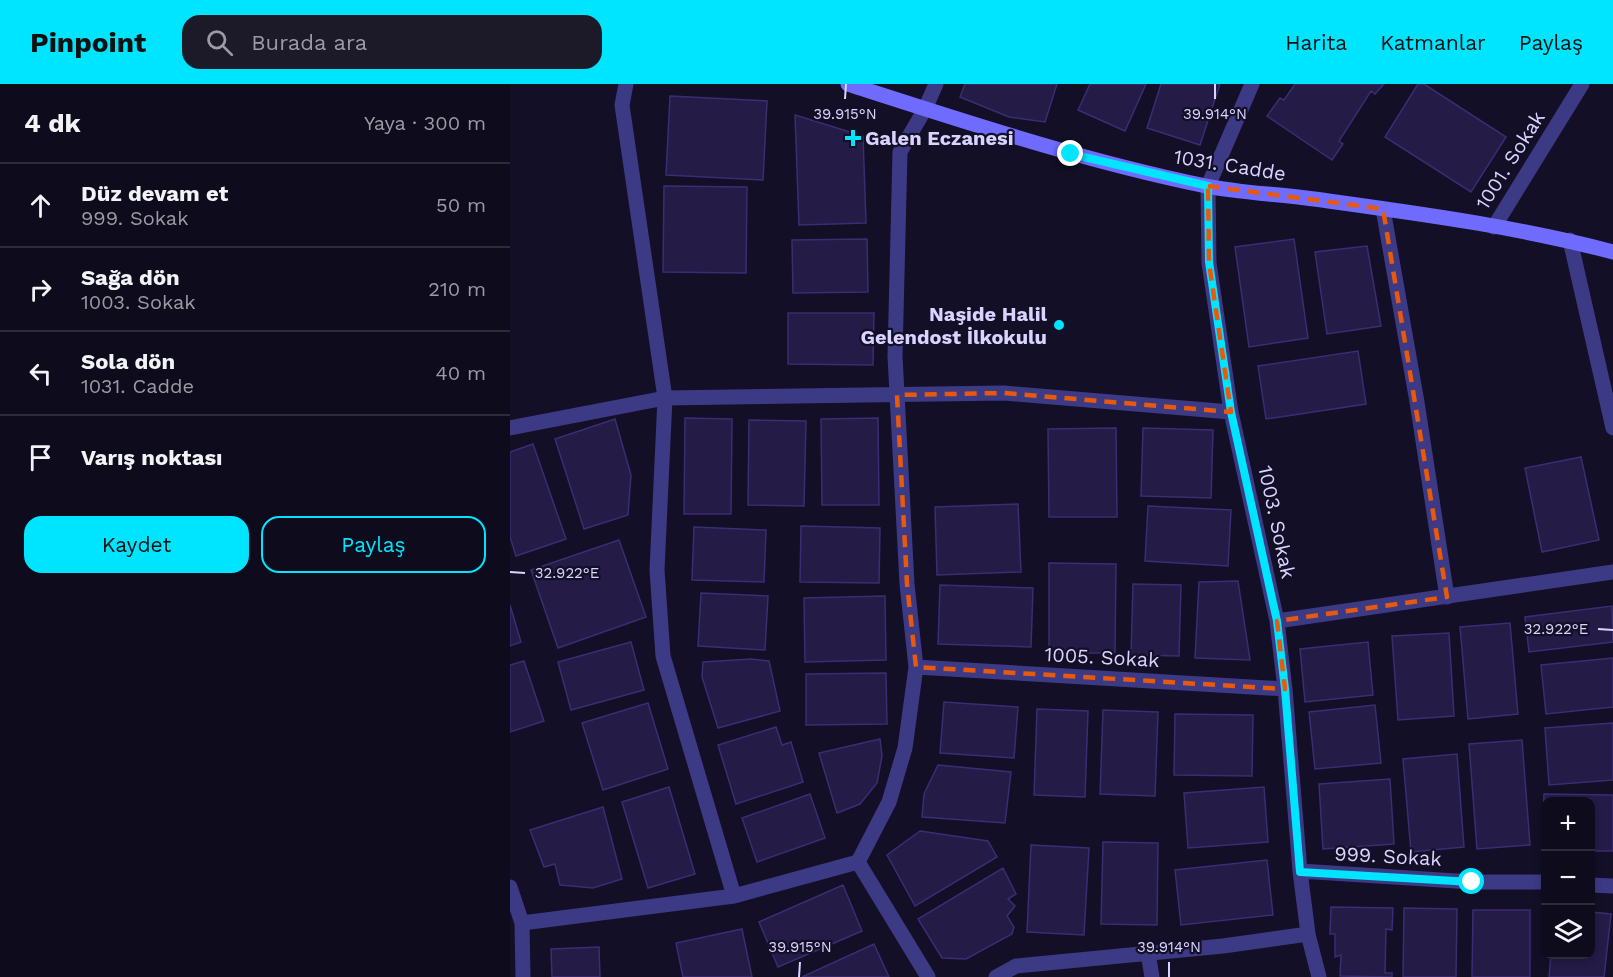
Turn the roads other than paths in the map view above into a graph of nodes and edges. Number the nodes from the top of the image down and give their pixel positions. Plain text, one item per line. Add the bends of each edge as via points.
1 (626, 84) edge
2 (848, 84) edge
3 (936, 84) edge
4 (1252, 84) edge
5 (1582, 84) edge
6 (925, 109) junction
7 (1208, 186) junction
8 (1383, 208) junction
9 (1494, 227) junction
10 (1570, 240) junction
11 (1613, 252) edge
12 (897, 395) junction
13 (665, 398) junction
14 (1231, 412) junction
15 (510, 428) edge
16 (1613, 428) edge
17 (1613, 572) edge
18 (1447, 597) junction
19 (1277, 621) junction
20 (916, 667) junction
21 (1285, 689) junction
22 (858, 862) junction
23 (1300, 872) junction
24 (1541, 882) edge
25 (1595, 885) edge
26 (1613, 886) edge
27 (510, 887) edge
28 (734, 896) junction
29 (522, 923) junction
30 (1308, 934) junction
31 (1148, 953) junction
32 (524, 977) edge
33 (928, 977) edge
34 (996, 977) edge
35 (1152, 977) edge
36 (1319, 977) edge

1 - 13 street via 622,105
2 - 6 street, 1031. Cadde
3 - 6 street
4 - 7 street, 1003. Sokak
5 - 9 street, 1001. Sokak
6 - 7 street, 1031. Cadde via 1071,154
6 - 12 street via 900,153
7 - 8 street, 1031. Cadde
7 - 14 street, 1003. Sokak via 1209,262
8 - 9 street, 1031. Cadde
8 - 18 street
9 - 10 street, 1031. Cadde
10 - 11 street, 1031. Cadde
10 - 16 street
12 - 13 street
12 - 14 street via 1004,393
12 - 20 street via 907,584
13 - 15 street
13 - 28 street via 657,570 663,656
14 - 19 street, 1003. Sokak
17 - 18 street
18 - 19 street
19 - 21 street, 1003. Sokak
20 - 21 street, 1005. Sokak
20 - 22 street via 905,748 889,802
21 - 23 street, 1003. Sokak
22 - 28 street
22 - 33 street
23 - 24 street, 999. Sokak
23 - 30 street, 1003. Sokak
25 - 26 street
27 - 29 street
28 - 29 street
29 - 32 street
30 - 31 street
30 - 36 street, 1003. Sokak
31 - 34 street via 1016,966
31 - 35 street

